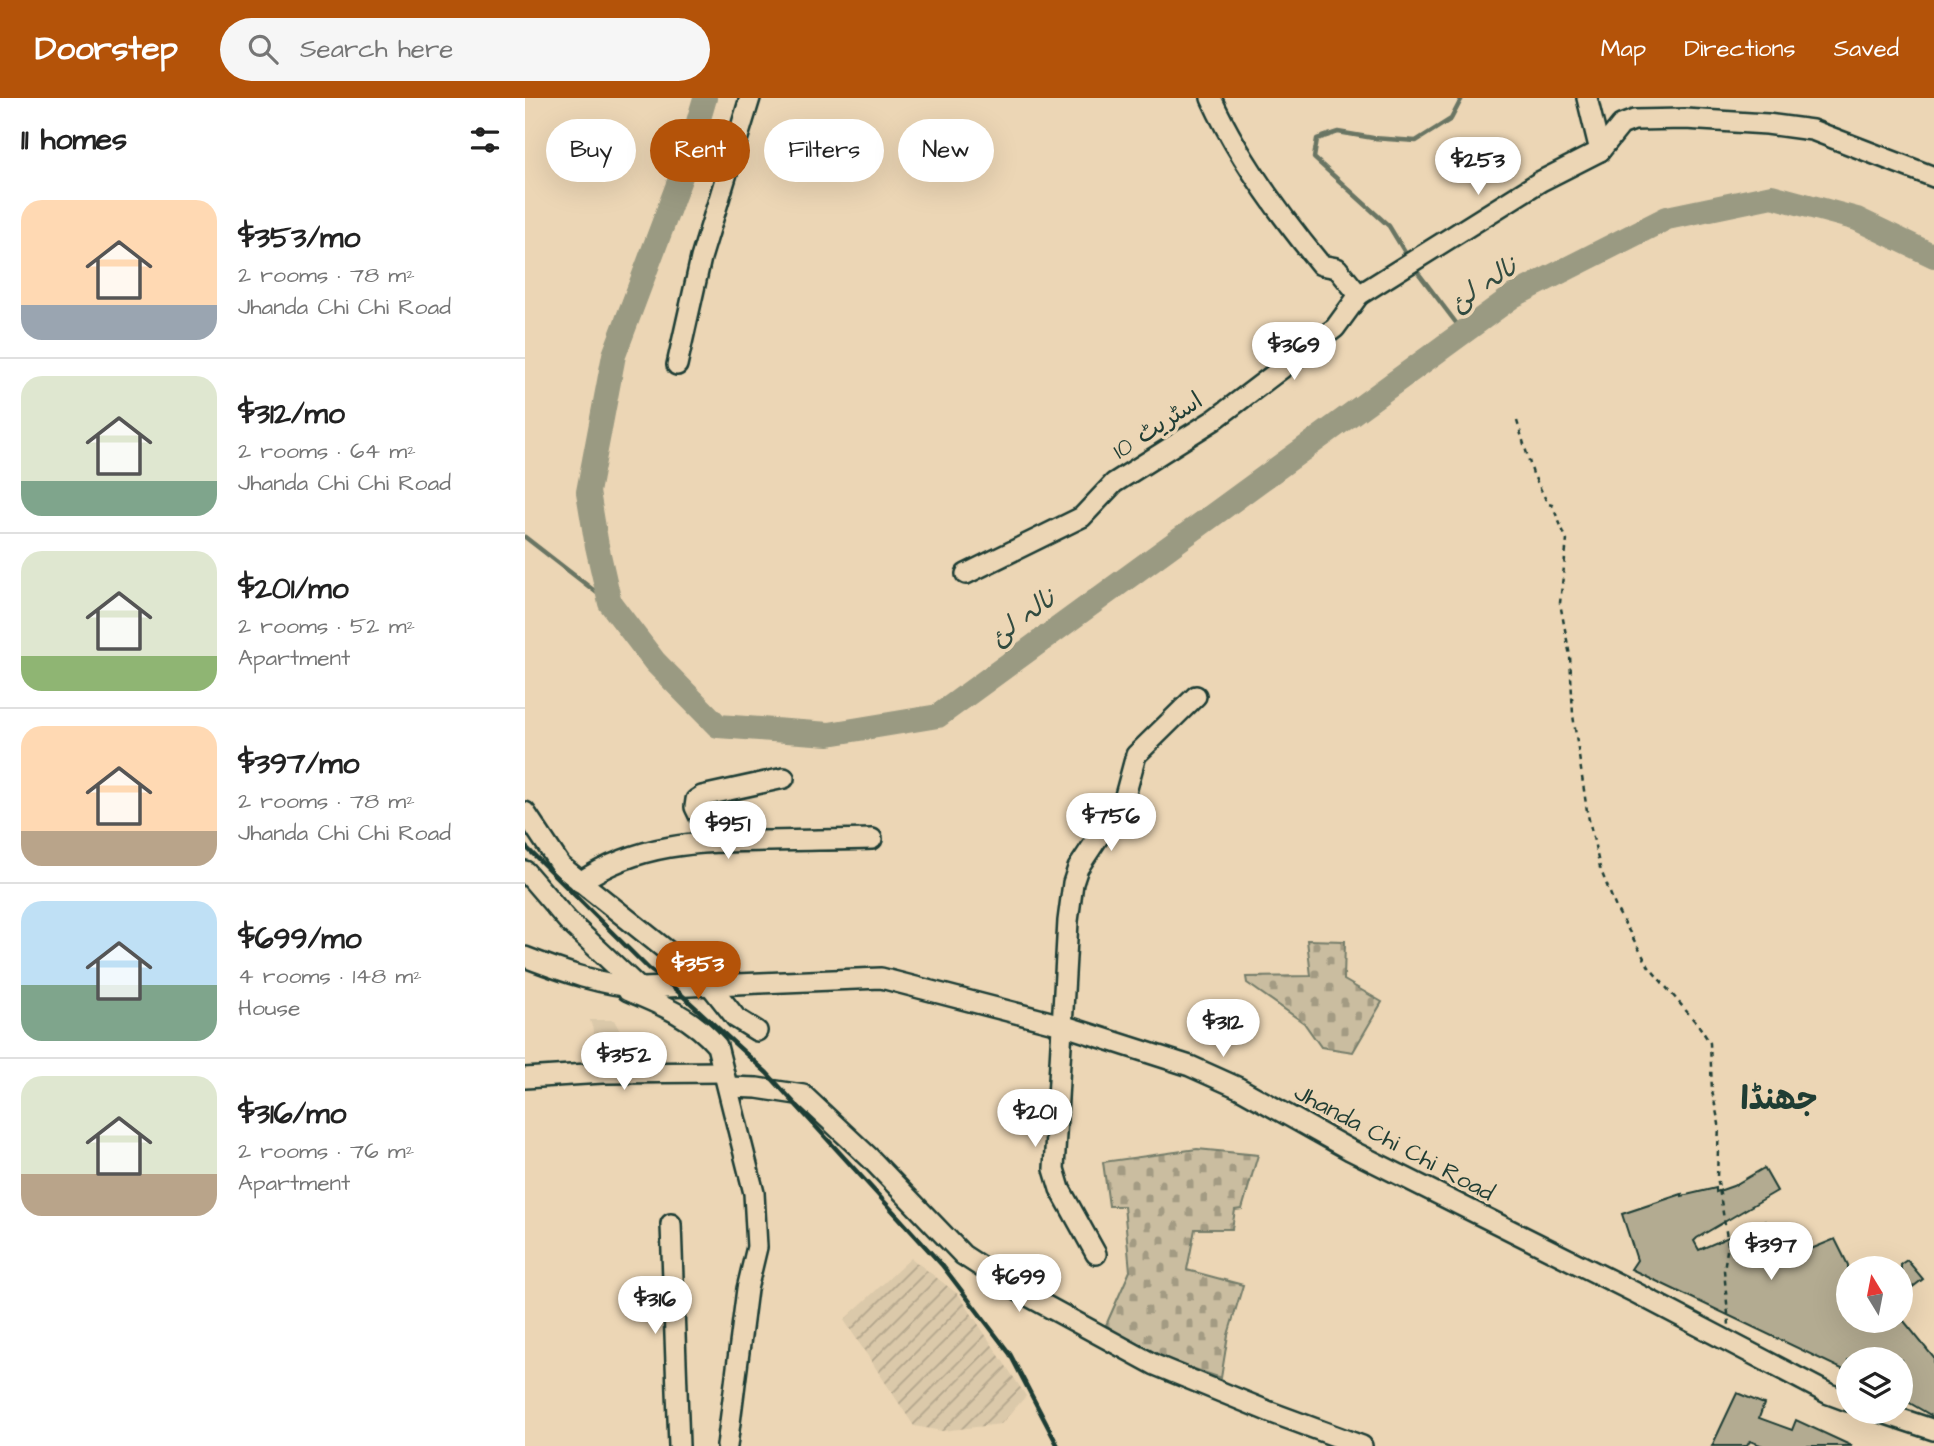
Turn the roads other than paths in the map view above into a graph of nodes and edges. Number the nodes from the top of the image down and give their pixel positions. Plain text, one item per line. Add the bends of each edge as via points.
1 (750, 98) edge
2 (1211, 98) edge
3 (1587, 98) edge
4 (1600, 151) junction
5 (1934, 177) edge
6 (1359, 295) junction
7 (677, 365) dead end
8 (966, 574) dead end
9 (1196, 696) dead end
10 (784, 778) dead end
11 (525, 812) edge
12 (872, 839) dead end
13 (712, 842) junction
14 (525, 871) edge
15 (580, 882) junction
16 (525, 957) edge
17 (612, 985) junction
18 (710, 985) junction
19 (638, 987) junction
20 (1062, 1025) junction
21 (757, 1031) dead end
22 (525, 1078) edge
23 (725, 1080) junction
24 (671, 1224) dead end
25 (1096, 1254) dead end
26 (1836, 1397) edge
27 (1913, 1423) edge
28 (1934, 1430) edge
29 (679, 1446) edge
30 (727, 1446) edge
31 (1362, 1446) edge

1 - 7 street via 701,258
2 - 6 street via 1225,129 1294,233 1321,265 1337,268
3 - 4 street
4 - 5 street via 1621,125 1633,120 1767,124 1812,130
4 - 6 street via 1541,181
6 - 8 street, اسٹریٹ 10 via 1335,328 1214,421 1114,484 1082,517
9 - 20 street via 1136,755 1122,807 1078,868 1068,921
10 - 13 street via 696,800
11 - 15 street via 561,866
12 - 13 street
13 - 15 street via 629,856
14 - 19 street via 568,921
15 - 18 street
16 - 17 street, Jhanda Chi Chi Road
17 - 19 street, Jhanda Chi Chi Road
17 - 23 street via 682,1014 706,1034 717,1046
18 - 19 street, Jhanda Chi Chi Road
18 - 20 street, Jhanda Chi Chi Road via 881,978
18 - 21 street via 736,1018
20 - 25 street via 1054,1169
20 - 26 street, Jhanda Chi Chi Road via 1190,1066 1239,1088 1350,1150
22 - 23 street via 602,1073
23 - 30 street via 754,1193 757,1247 747,1289
23 - 31 street via 803,1095 963,1255 1017,1290 1155,1365
24 - 29 street
27 - 28 street

